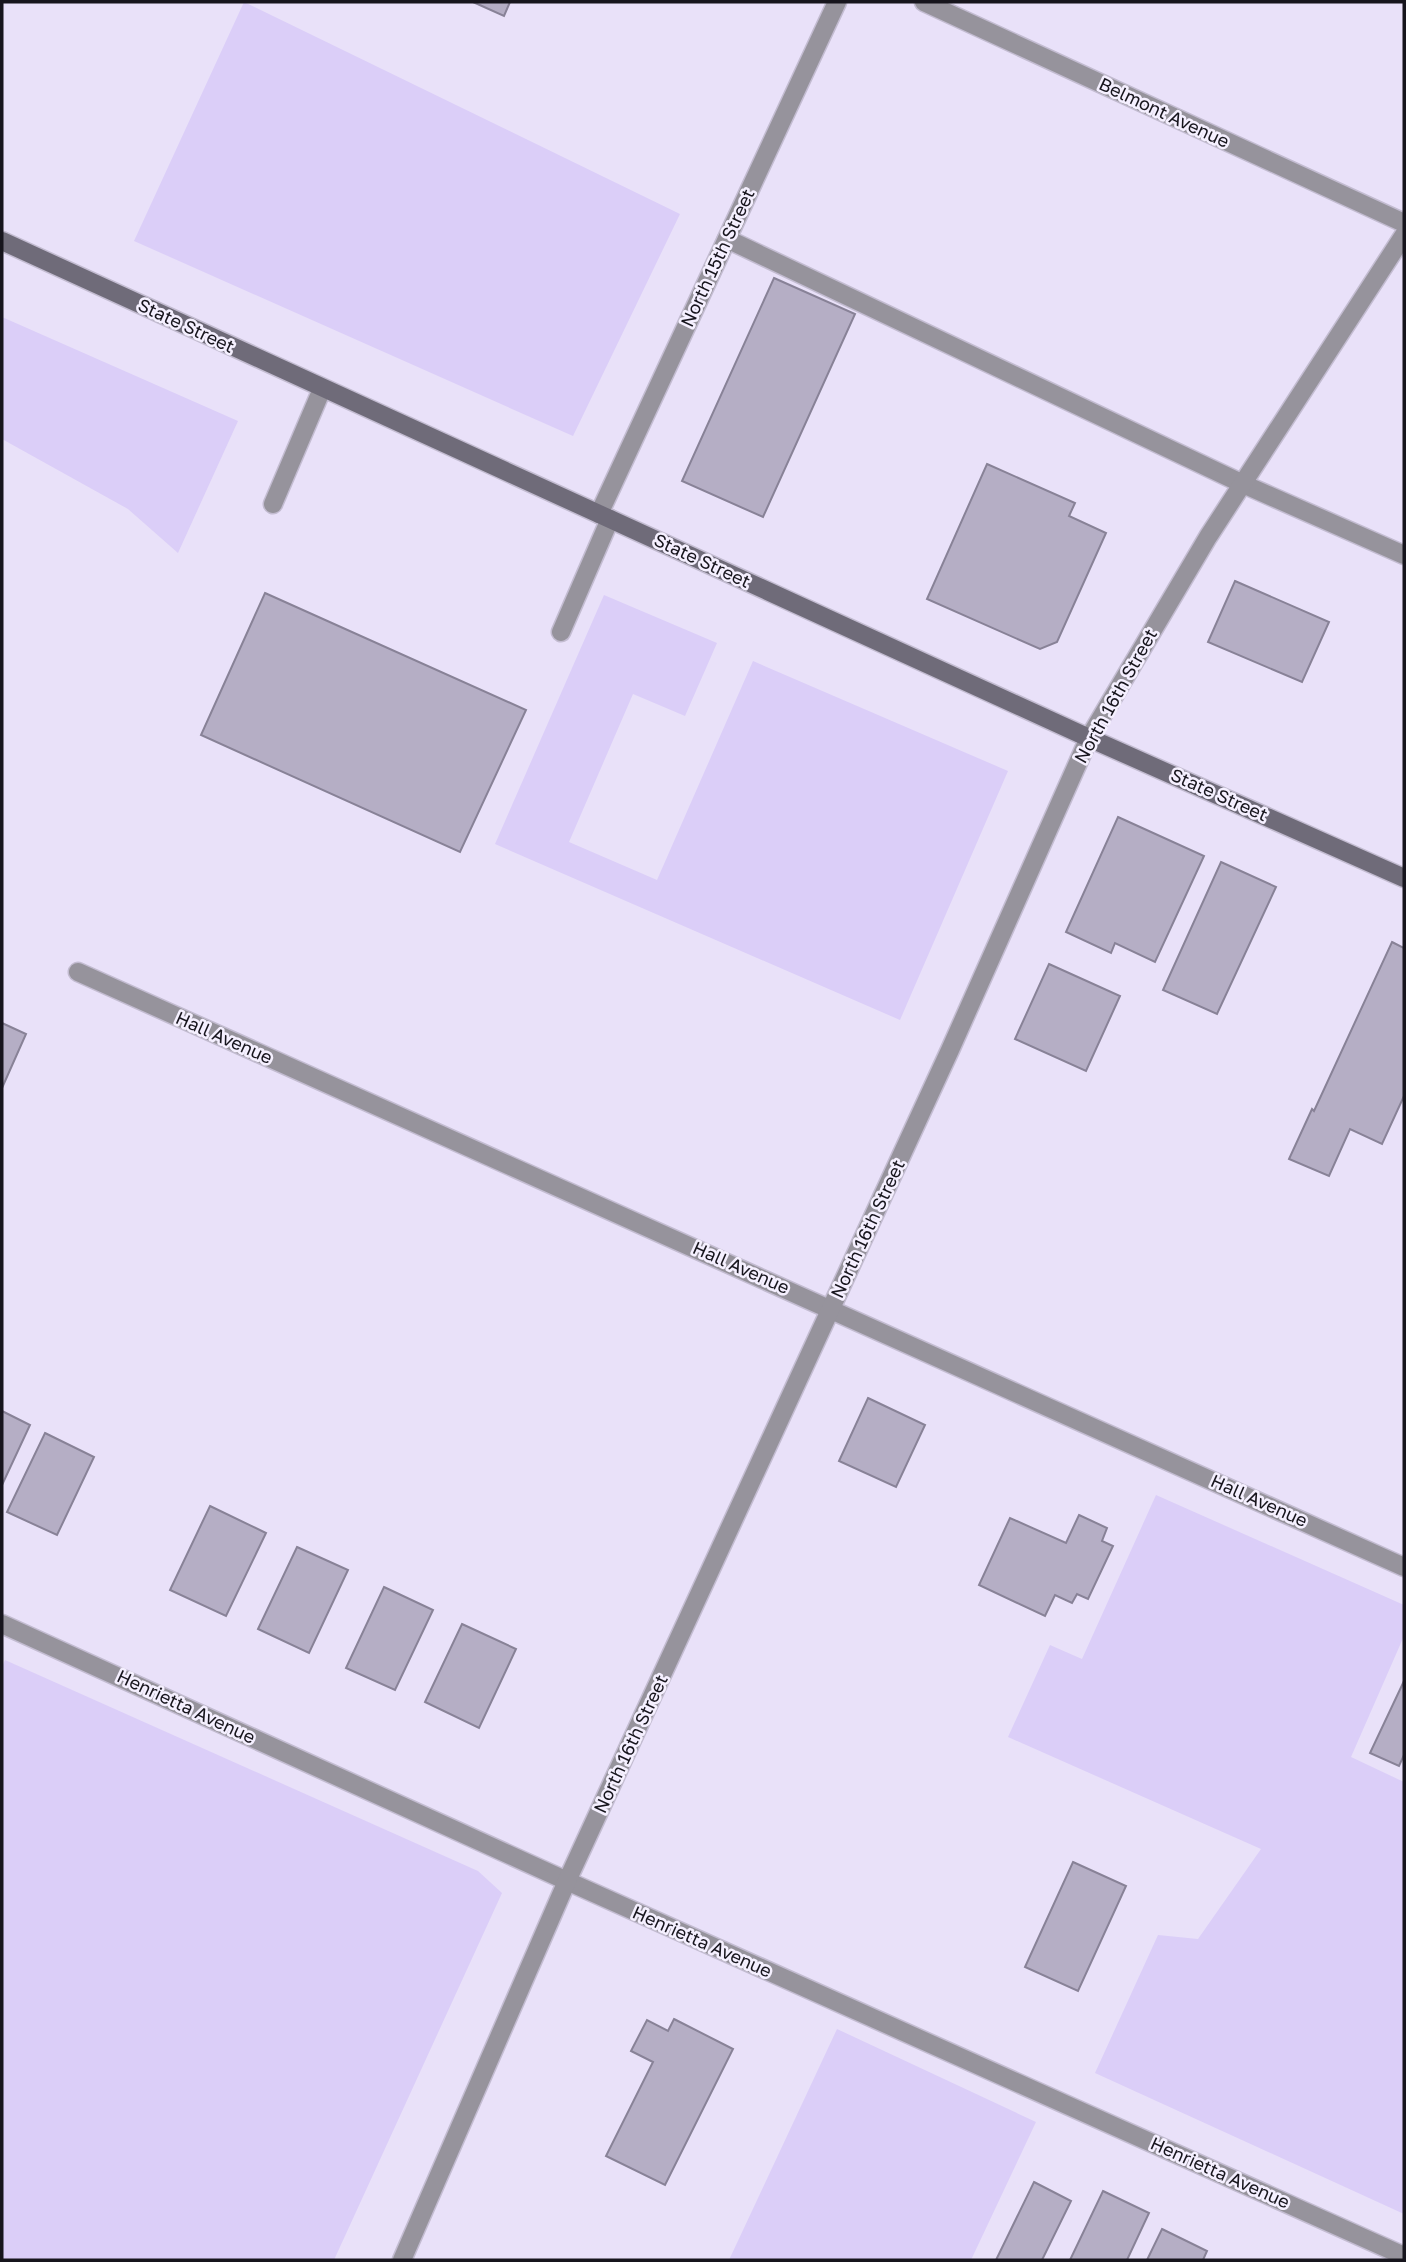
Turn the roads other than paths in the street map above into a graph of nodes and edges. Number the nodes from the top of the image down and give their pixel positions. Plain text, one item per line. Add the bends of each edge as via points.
1 (837, 2) edge
2 (924, 2) edge
3 (1404, 223) edge
4 (1404, 235) edge
5 (727, 239) junction
6 (2, 241) edge
7 (322, 389) junction
8 (1243, 484) junction
9 (273, 503) dead end
10 (605, 517) junction
11 (1404, 555) edge
12 (561, 632) dead end
13 (1089, 738) junction
14 (1404, 878) edge
15 (78, 972) dead end
16 (832, 1308) junction
17 (1404, 1564) edge
18 (2, 1624) edge
19 (567, 1881) junction
20 (1404, 2256) edge
21 (402, 2260) edge

1 - 5 street, North 15th Street
2 - 3 street, Belmont Avenue
4 - 8 street, North 16th Street
5 - 8 street
5 - 10 street, North 15th Street
6 - 7 main road, State Street
7 - 9 street
7 - 10 main road, State Street
8 - 11 street
8 - 13 street, North 16th Street
10 - 12 street, North 15th Street
10 - 13 main road, State Street
13 - 14 main road, State Street
13 - 16 street, North 16th Street
15 - 16 street, Hall Avenue
16 - 17 street, Hall Avenue
16 - 19 street, North 16th Street
18 - 19 street, Henrietta Avenue
19 - 20 street, Henrietta Avenue
19 - 21 street, North 16th Street

